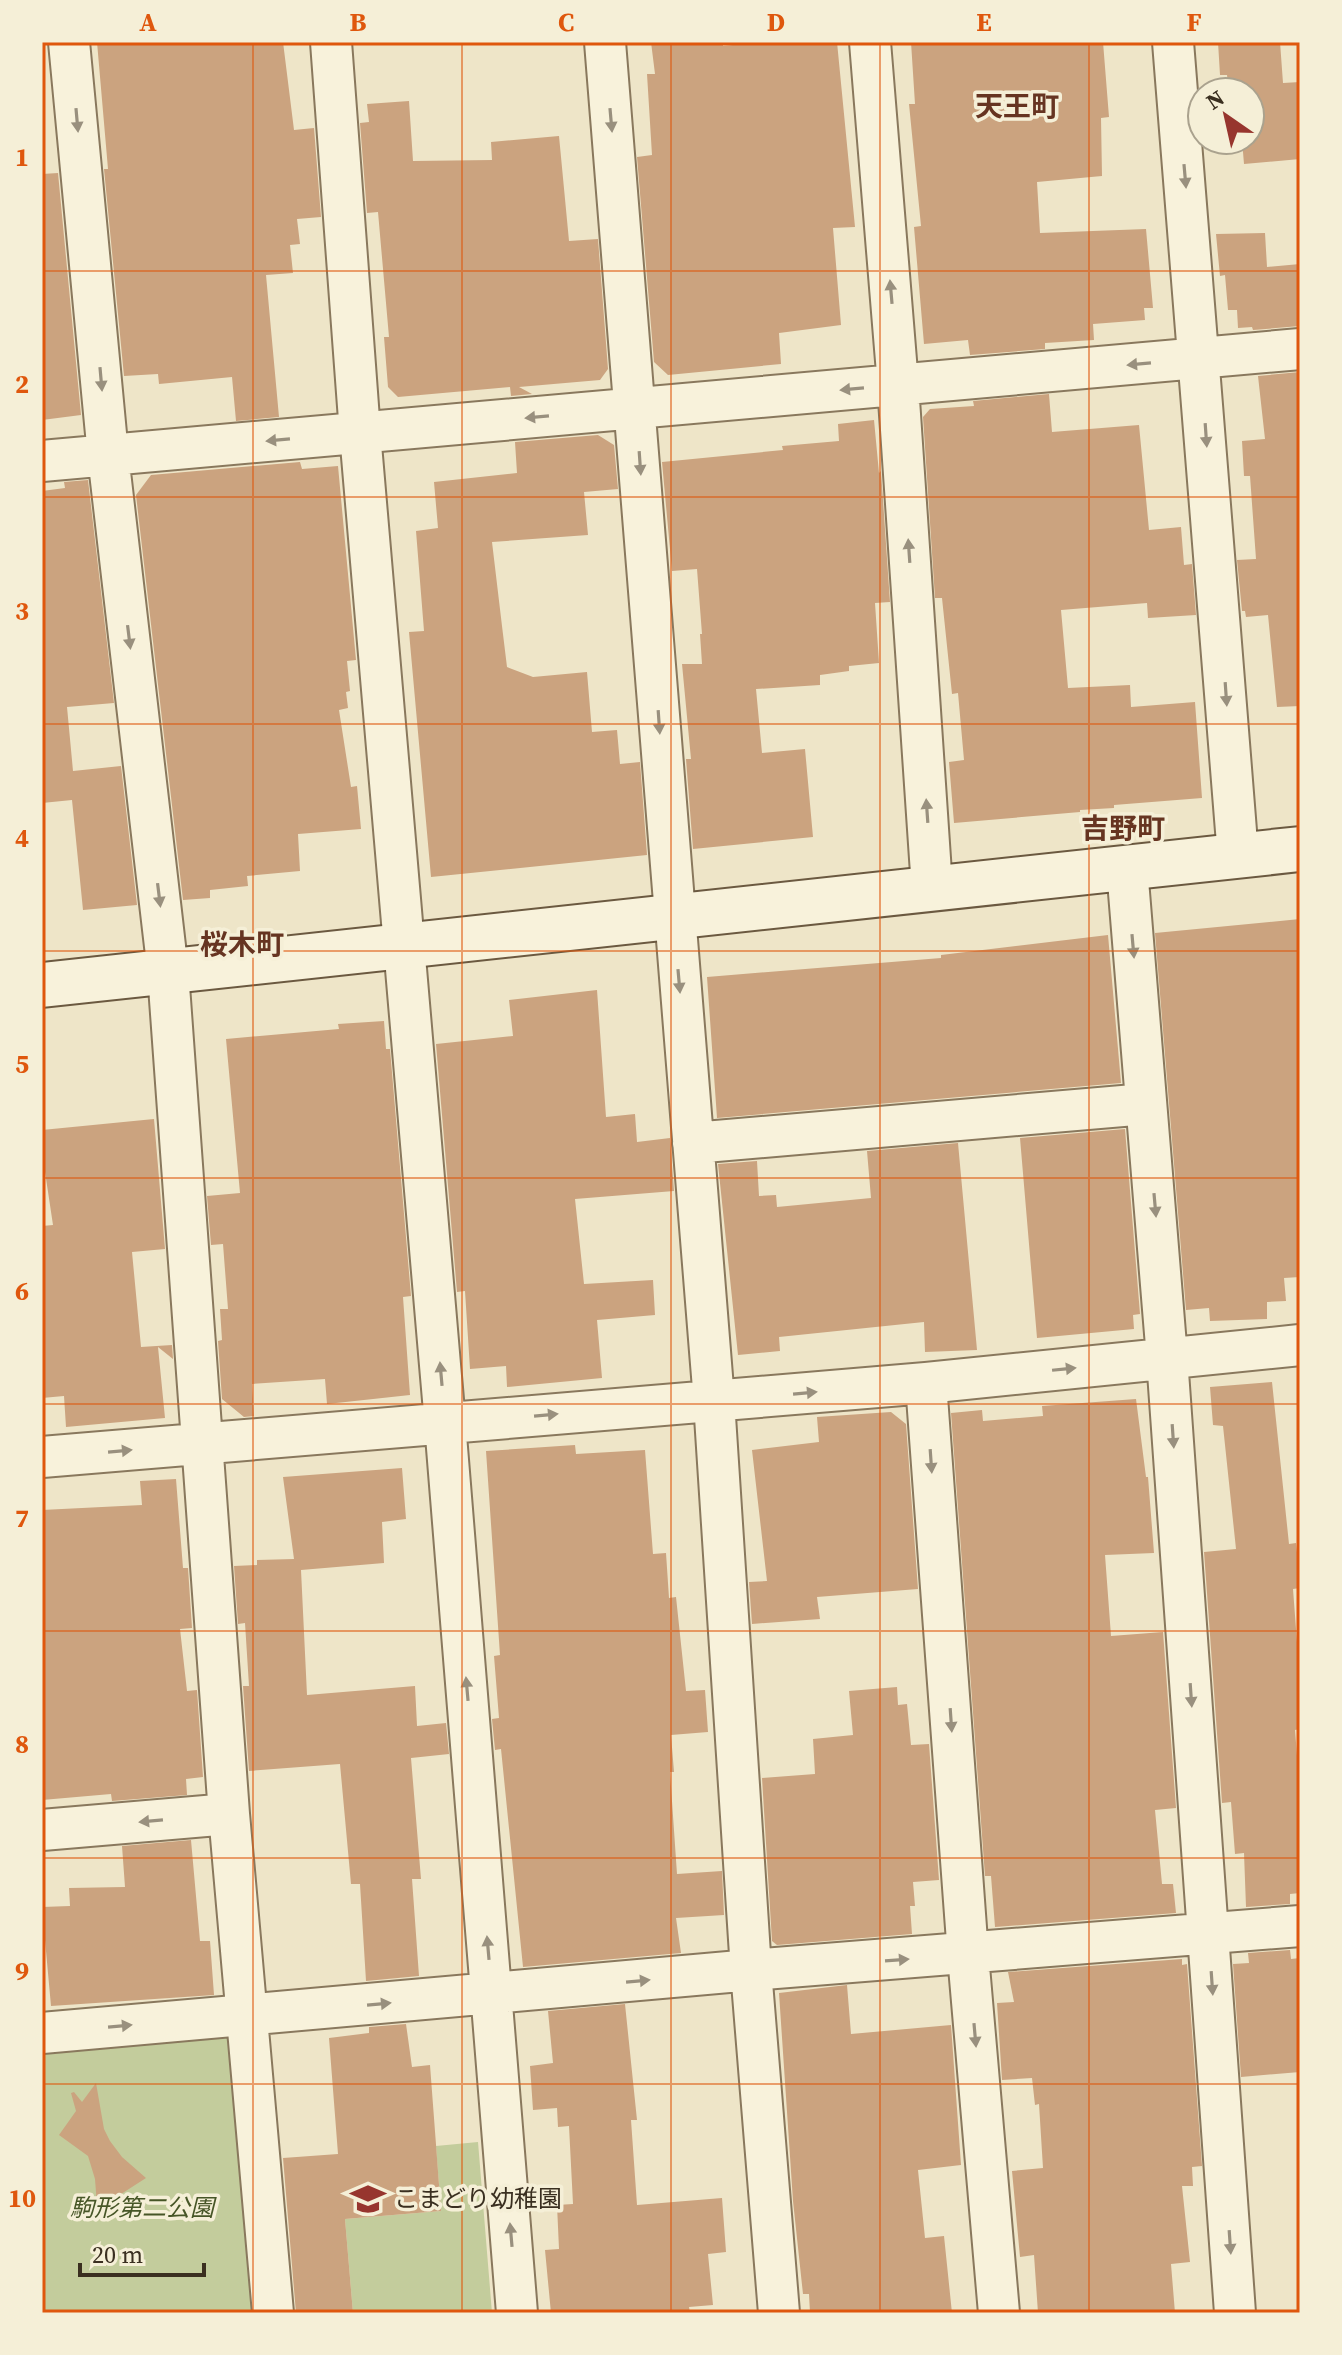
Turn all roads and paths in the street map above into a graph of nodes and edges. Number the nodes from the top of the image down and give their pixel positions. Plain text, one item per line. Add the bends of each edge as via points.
1 (69, 42) edge
2 (331, 42) edge
3 (605, 42) edge
4 (870, 42) edge
5 (1173, 42) edge
6 (1300, 349) edge
7 (1200, 358) junction
8 (898, 385) junction
9 (636, 408) junction
10 (360, 433) junction
11 (108, 455) junction
12 (42, 461) edge
13 (1300, 849) edge
14 (1238, 856) junction
15 (1127, 868) junction
16 (932, 888) junction
17 (674, 917) junction
18 (404, 946) junction
19 (168, 972) junction
20 (42, 985) edge
21 (1146, 1104) junction
22 (693, 1143) junction
23 (1300, 1345) edge
24 (1167, 1358) junction
25 (926, 1383) junction
26 (714, 1401) junction
27 (445, 1423) junction
28 (202, 1444) junction
29 (42, 1457) edge
30 (229, 1814) junction
31 (42, 1830) edge
32 (1300, 1926) edge
33 (1208, 1935) junction
34 (968, 1955) junction
35 (751, 1970) junction
36 (491, 1994) junction
37 (248, 2015) junction
38 (42, 2033) edge
39 (273, 2313) edge
40 (517, 2313) edge
41 (779, 2313) edge
42 (999, 2313) edge
43 (1235, 2313) edge

1 -> 11 street
2 - 10 street
3 -> 9 street
8 -> 4 street
5 -> 7 street
6 - 7 street
7 -> 8 street
7 -> 14 street
8 -> 9 street
16 -> 8 street
9 -> 10 street
9 -> 17 street
10 -> 11 street
10 - 18 street
11 - 12 street
11 -> 19 street
13 - 14 street
14 - 15 street
15 - 16 street
15 -> 21 street
16 - 17 street
17 - 18 street
17 -> 22 street
18 - 19 street
27 -> 18 street
19 - 20 street
19 - 28 street
21 - 22 street
21 -> 24 street
22 - 26 street
23 - 24 street
25 -> 24 street
24 -> 33 street
26 -> 25 street
25 -> 34 street
27 -> 26 street
26 - 35 street
27 - 28 street
36 -> 27 street
29 -> 28 street
28 - 30 street
30 -> 31 street
30 - 37 street
32 - 33 street
33 - 34 street
33 -> 43 street
35 -> 34 street
34 -> 42 street
36 -> 35 street
35 - 41 street
37 -> 36 street
40 -> 36 street
38 -> 37 street
37 - 39 street

